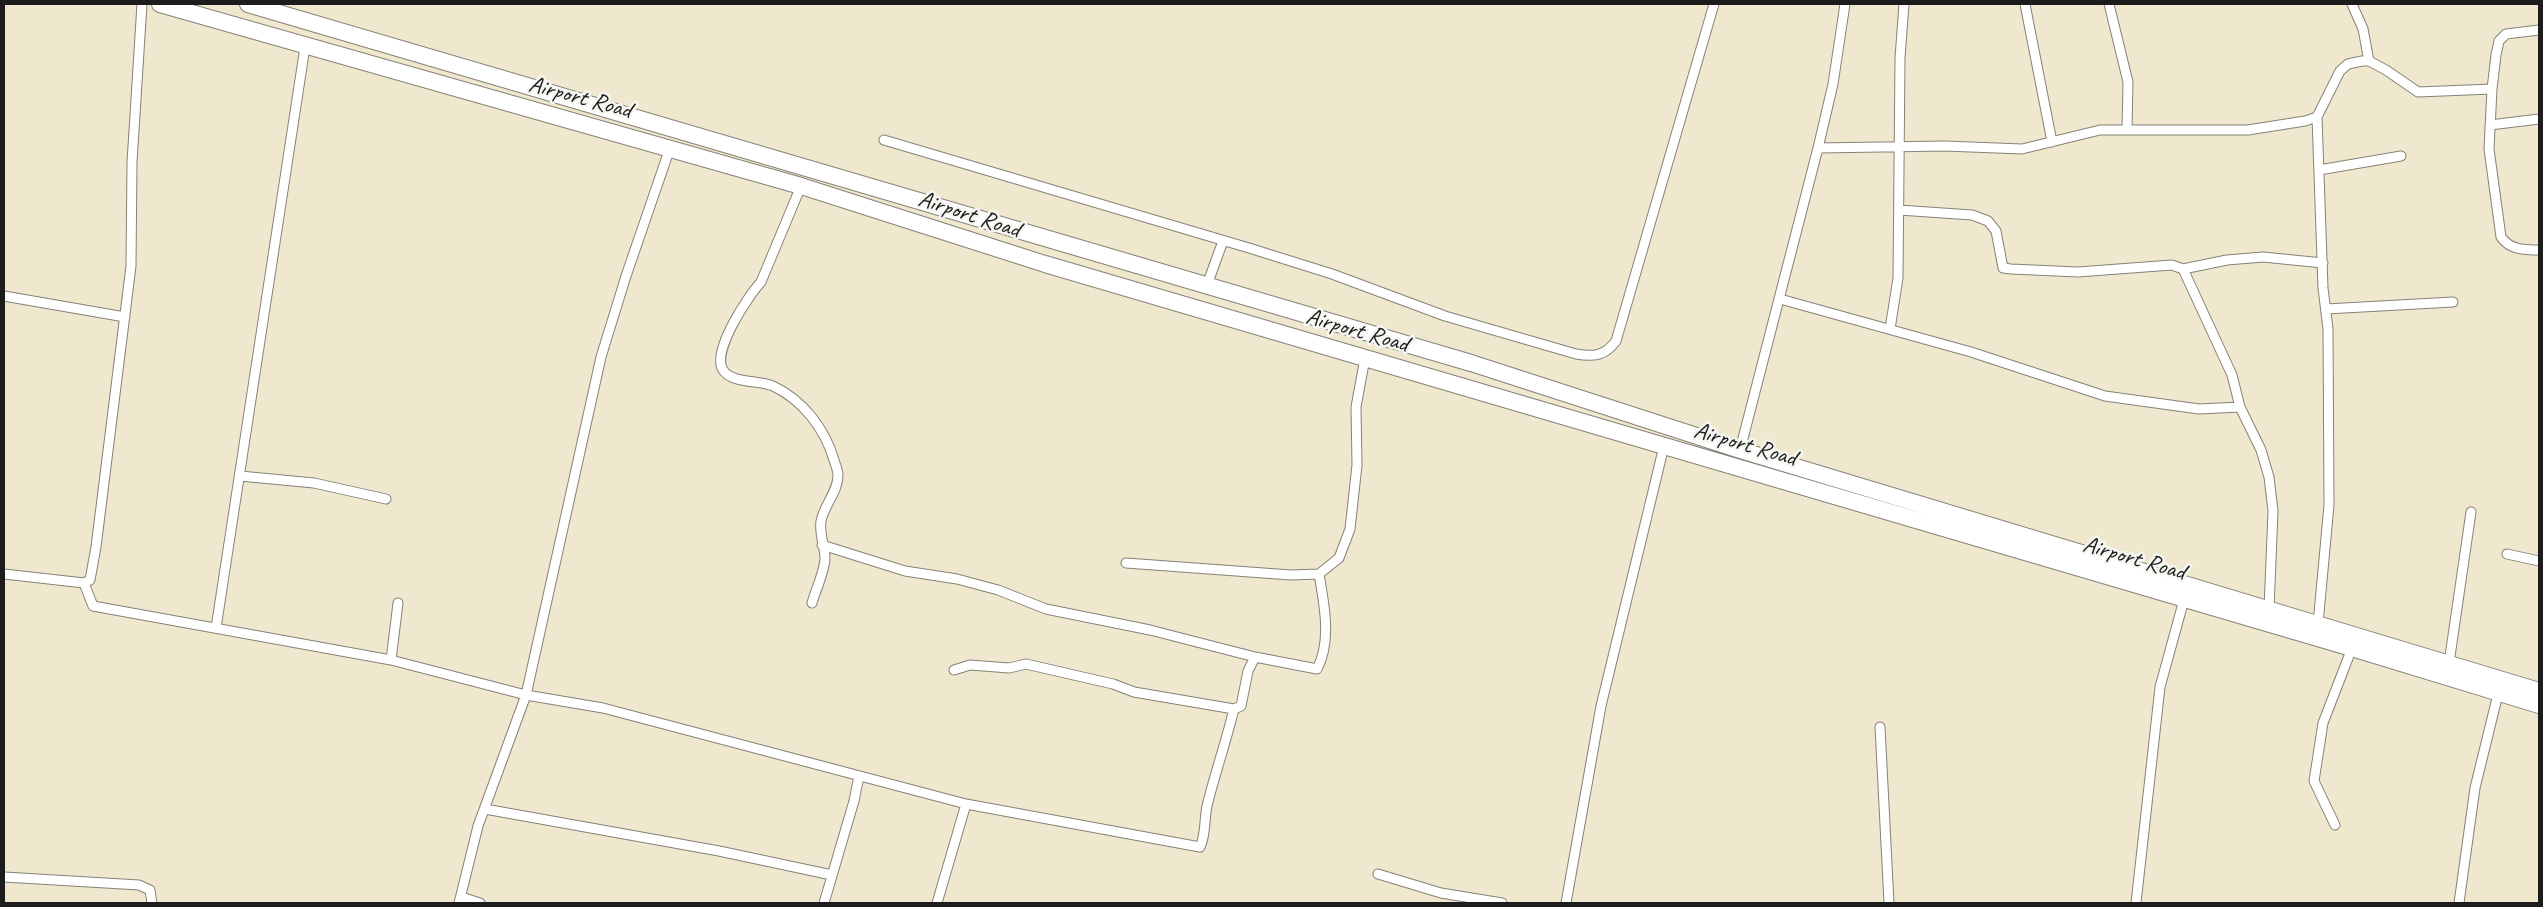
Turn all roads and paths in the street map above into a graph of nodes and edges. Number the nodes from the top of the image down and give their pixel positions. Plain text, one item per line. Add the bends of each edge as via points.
1 (142, 4) edge
2 (160, 4) edge
3 (248, 4) edge
4 (1714, 4) edge
5 (1845, 4) edge
6 (1904, 4) edge
7 (2025, 4) edge
8 (2108, 4) edge
9 (2352, 4) edge
10 (2539, 30) edge
11 (305, 47) junction
12 (2369, 61) junction
13 (2492, 89) junction
14 (2317, 117) junction
15 (2539, 119) edge
16 (2490, 125) junction
17 (2127, 129) junction
18 (884, 140) dead end
19 (2052, 142) junction
20 (1899, 147) junction
21 (670, 148) junction
22 (1818, 148) junction
23 (2401, 156) dead end
24 (2318, 170) junction
25 (801, 186) junction
26 (1899, 210) junction
27 (1223, 241) junction
28 (2539, 250) edge
29 (2323, 263) junction
30 (2183, 269) junction
31 (1206, 285) junction
32 (4, 296) edge
33 (1780, 299) junction
34 (2453, 302) dead end
35 (2326, 309) junction
36 (125, 317) junction
37 (1890, 329) junction
38 (1365, 358) junction
39 (2240, 407) junction
40 (1664, 446) junction
41 (1740, 450) junction
42 (240, 476) junction
43 (386, 499) dead end
44 (2471, 512) dead end
45 (822, 545) junction
46 (2507, 554) dead end
47 (2539, 561) edge
48 (1126, 563) dead end
49 (4, 574) edge
50 (1319, 574) junction
51 (84, 583) junction
52 (2186, 592) junction
53 (398, 603) dead end
54 (812, 603) dead end
55 (2269, 609) junction
56 (2318, 624) junction
57 (216, 628) junction
58 (2352, 648) junction
59 (1255, 657) junction
60 (391, 660) junction
61 (2449, 663) junction
62 (954, 670) dead end
63 (2539, 691) edge
64 (2498, 694) junction
65 (526, 695) junction
66 (2539, 705) edge
67 (1234, 709) junction
68 (1880, 727) dead end
69 (859, 776) junction
70 (966, 804) junction
71 (485, 809) junction
72 (2335, 825) dead end
73 (1378, 874) dead end
74 (832, 875) junction
75 (4, 877) edge
76 (1441, 893) junction
77 (460, 900) edge
78 (152, 903) edge
79 (480, 903) edge
80 (824, 903) edge
81 (939, 903) edge
82 (1440, 903) edge
83 (1502, 903) edge
84 (1566, 903) edge
85 (1889, 903) edge
86 (2136, 903) edge
87 (2459, 903) edge

1 - 36 street via 132,162 131,266
2 - 11 highway, Airport Road
3 - 31 highway, Airport Road
4 - 27 street via 1618,335 1609,350 1600,355 1576,354 1445,316 1332,274
5 - 22 street via 1833,84
6 - 20 street
7 - 19 street
8 - 17 street via 2128,82
9 - 12 street via 2363,29
10 - 13 street via 2506,34 2499,41
11 - 21 highway, Airport Road
11 - 42 street
12 - 13 street via 2418,92
12 - 14 street via 2348,64 2340,71
13 - 16 street
14 - 17 street via 2248,130
14 - 24 street
15 - 16 street
16 - 28 street via 2491,171 2501,238 2516,248
17 - 19 street via 2100,130
18 - 27 street
19 - 20 street via 2022,149
20 - 22 street
20 - 26 street
21 - 25 highway, Airport Road
21 - 65 street via 601,358
22 - 33 street
23 - 24 street
24 - 29 street
25 - 38 highway, Airport Road via 1045,264
25 - 45 street via 762,282 750,294 731,326 721,368 735,378 772,385 784,392 812,416 828,440 838,474 832,498 821,520
26 - 30 street via 1972,215 1988,221 1996,231 2004,268 2078,272 2172,265
26 - 37 street via 1898,278
27 - 31 street
29 - 30 street via 2263,257
29 - 35 street
30 - 39 street via 2232,375
31 - 41 highway, Airport Road via 1471,363
32 - 36 street
33 - 37 street
33 - 41 street
34 - 35 street
35 - 56 street via 2329,505
36 - 51 street via 94,555 90,580
37 - 39 street via 2105,396 2199,409
38 - 40 highway, Airport Road
38 - 50 street via 1356,407 1357,464 1350,529 1339,558
39 - 55 street via 2261,450 2269,477 2273,511
40 - 52 highway, Airport Road
40 - 84 street via 1601,706
41 - 52 highway, Airport Road
42 - 43 street via 314,483
42 - 57 street
44 - 61 street
45 - 54 street via 825,559
45 - 59 street via 906,571 998,590 1046,609 1150,630
46 - 47 street
48 - 50 street via 1291,575
49 - 51 street
50 - 59 street via 1325,624 1323,656 1317,669
51 - 57 street via 93,606
52 - 55 highway, Airport Road
52 - 58 highway, Airport Road
52 - 86 street via 2160,687
53 - 60 street
55 - 56 highway, Airport Road
56 - 61 highway, Airport Road
57 - 60 street
58 - 64 highway, Airport Road
58 - 72 street via 2323,723 2314,780
59 - 67 street via 1248,671 1241,706
60 - 65 street
61 - 63 highway, Airport Road
62 - 67 street via 970,665 1009,668 1026,664 1134,692
64 - 66 highway, Airport Road
64 - 87 street via 2475,788
65 - 69 street via 603,708
65 - 71 street
67 - 70 street via 1211,790 1200,847
68 - 85 street
69 - 70 street
69 - 74 street
70 - 81 street
71 - 74 street
71 - 77 street
73 - 76 street
74 - 80 street
75 - 78 street via 139,885 150,890
76 - 82 street
76 - 83 street
77 - 79 street

